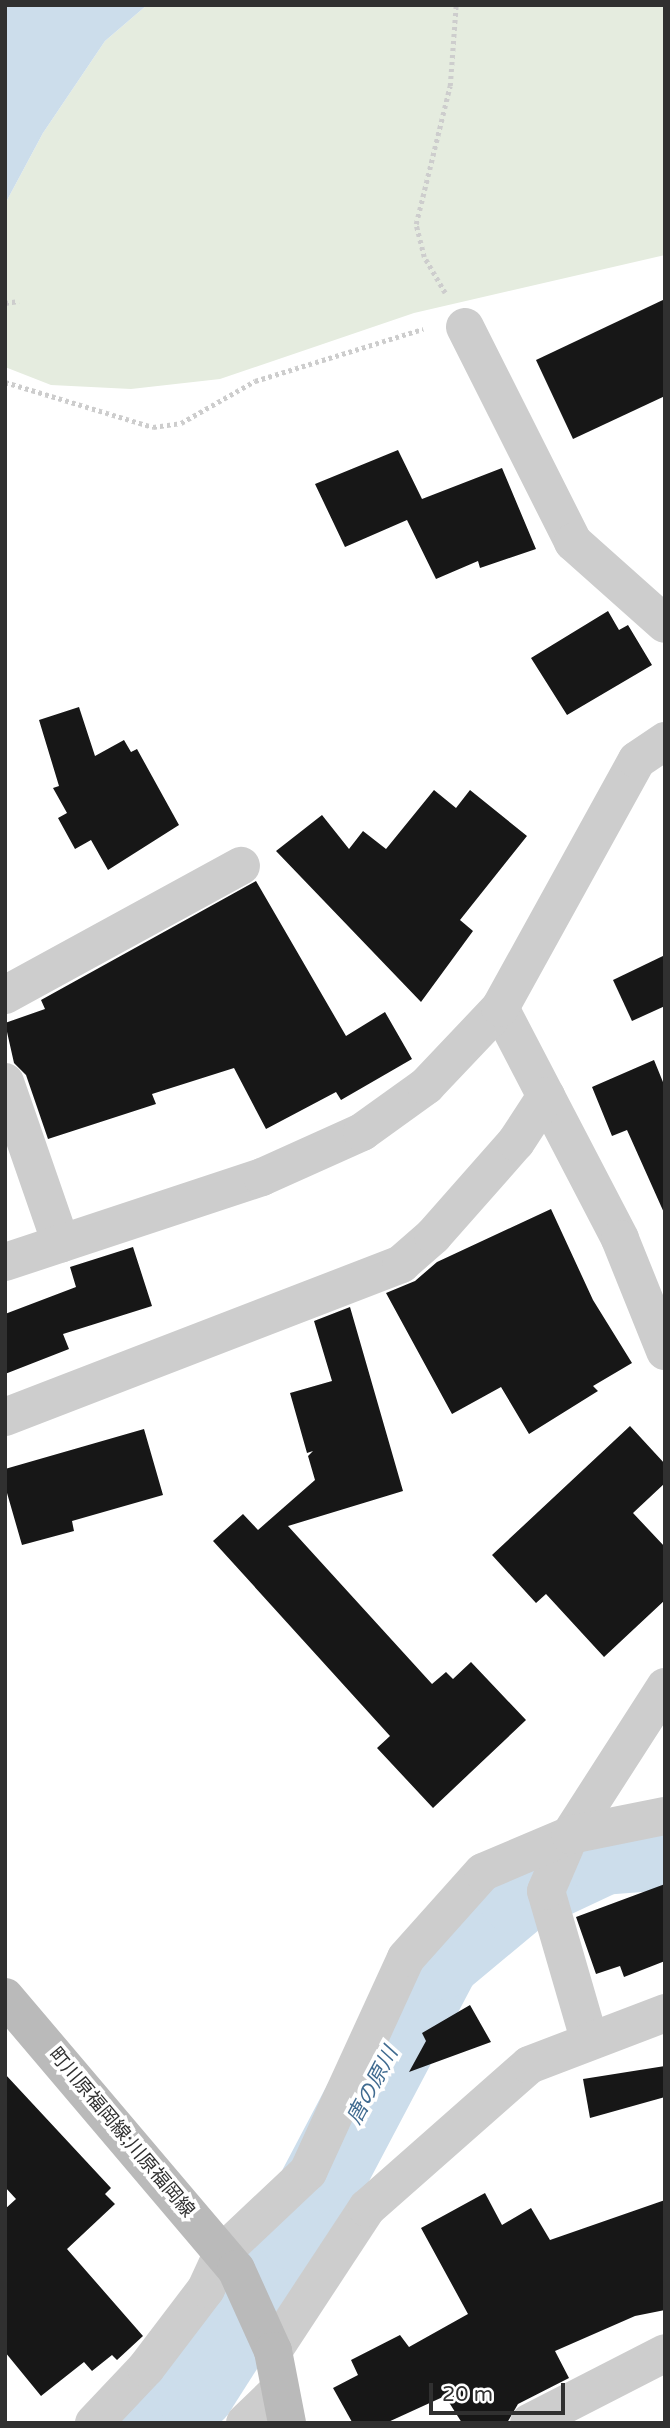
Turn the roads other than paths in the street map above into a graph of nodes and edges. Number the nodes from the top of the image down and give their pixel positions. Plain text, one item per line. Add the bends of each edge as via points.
1 (465, 327) road end
2 (665, 624) edge
3 (665, 741) edge
4 (241, 866) dead end
5 (5, 995) edge
6 (500, 1008) junction
7 (5, 1082) edge
8 (546, 1096) junction
9 (61, 1244) junction
10 (5, 1262) edge
11 (652, 1283) edge
12 (665, 1351) edge
13 (5, 1417) edge
14 (665, 1687) edge
15 (665, 1816) edge
16 (570, 1835) junction
17 (5, 1997) edge
18 (665, 2013) edge
19 (589, 2039) junction
20 (229, 2260) junction
21 (273, 2351) junction
22 (665, 2353) edge
23 (283, 2406) edge
24 (94, 2423) edge
25 (245, 2423) edge
26 (528, 2423) edge

1 - 2 street via 573,542
3 - 6 street via 637,760
4 - 5 street
6 - 8 street
6 - 9 street via 426,1086 362,1132 262,1177
7 - 9 street
8 - 11 street via 620,1239
8 - 13 street via 497,1163 433,1236 401,1264
9 - 10 street
11 - 12 street
14 - 16 street
15 - 16 street
16 - 19 street via 546,1891
16 - 20 street via 483,1872 406,1958 308,2172
17 - 20 main road, 町川原福岡線;川原福岡線
18 - 19 street
19 - 21 street via 529,2065 367,2208
20 - 21 main road, 町川原福岡線;川原福岡線
20 - 24 street via 146,2368
21 - 23 main road, 町川原福岡線;川原福岡線
22 - 26 street
23 - 25 street

